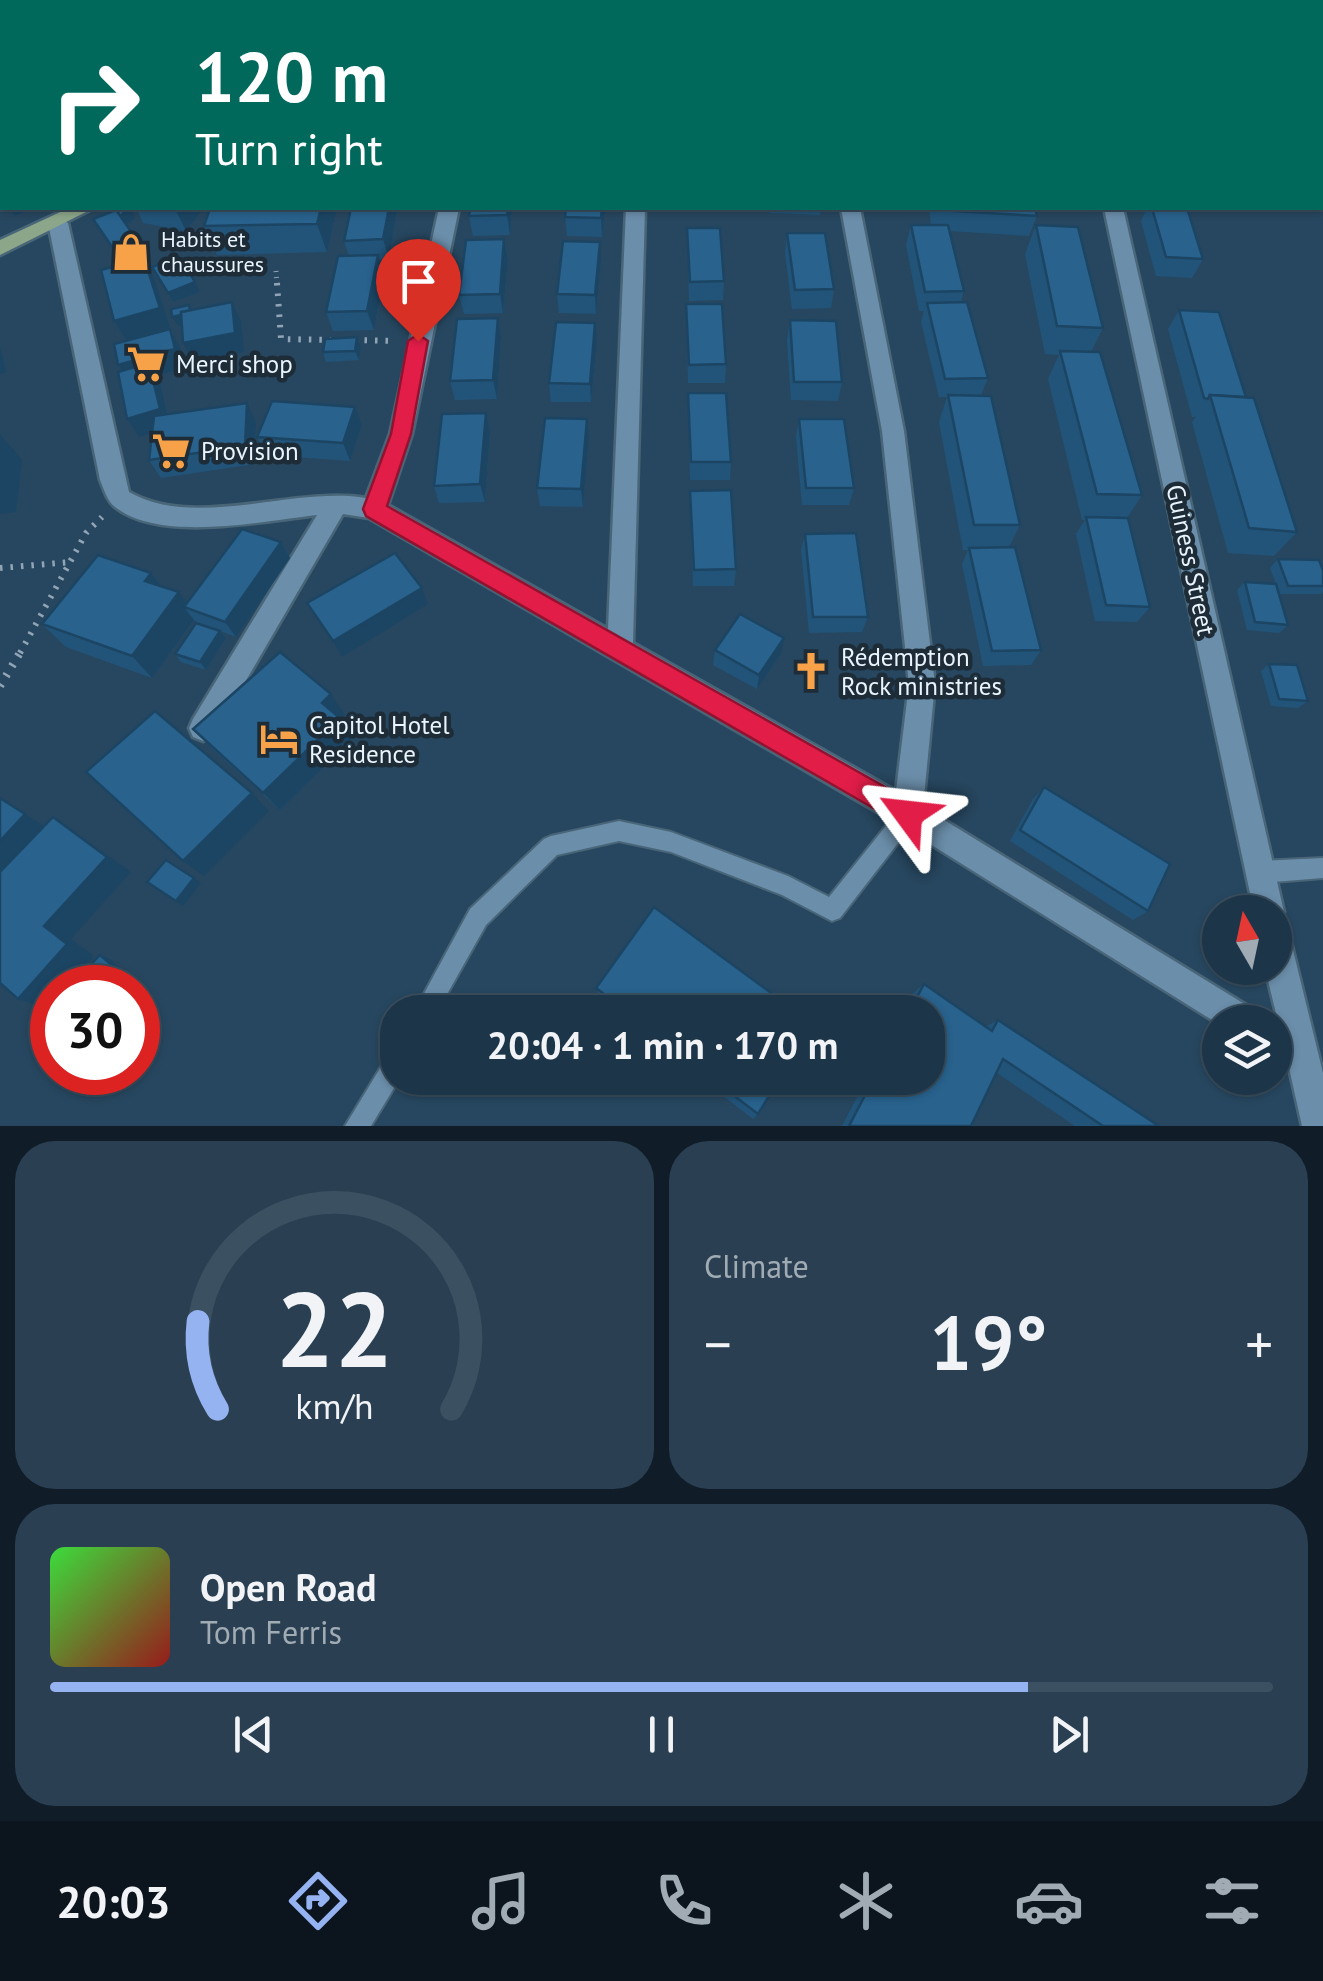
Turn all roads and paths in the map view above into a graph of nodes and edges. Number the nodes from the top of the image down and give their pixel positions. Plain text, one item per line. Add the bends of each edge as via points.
1 (81, 210) edge
2 (449, 210) edge
3 (636, 210) edge
4 (851, 210) edge
5 (1113, 210) edge
6 (58, 223) junction
7 (0, 248) edge
8 (276, 271) dead end
9 (418, 341) junction
10 (120, 498) junction
11 (337, 503) junction
12 (374, 509) junction
13 (72, 562) junction
14 (0, 568) edge
15 (620, 650) junction
16 (0, 686) edge
17 (204, 728) edge
18 (908, 814) junction
19 (1323, 868) edge
20 (1260, 872) junction
21 (1265, 895) edge
22 (435, 995) edge
23 (1217, 1005) edge
24 (1292, 1059) edge
25 (380, 1088) edge
26 (356, 1126) edge
27 (1319, 1126) edge

1 - 6 main road
2 - 9 street
3 - 15 street
4 - 18 street via 893,431 922,684
5 - 20 street, Guiness Street
6 - 7 main road
6 - 10 street
8 - 9 path via 280,339
9 - 12 street via 401,434
10 - 11 street via 142,512 208,516
10 - 13 path via 86,533
11 - 12 street
11 - 17 street
12 - 15 street
13 - 14 path
13 - 16 path
15 - 18 street
18 - 22 lane via 832,910 654,838 619,831 551,846 478,918
18 - 23 street
19 - 20 lane
20 - 21 street, Guiness Street
24 - 27 street
25 - 26 lane

